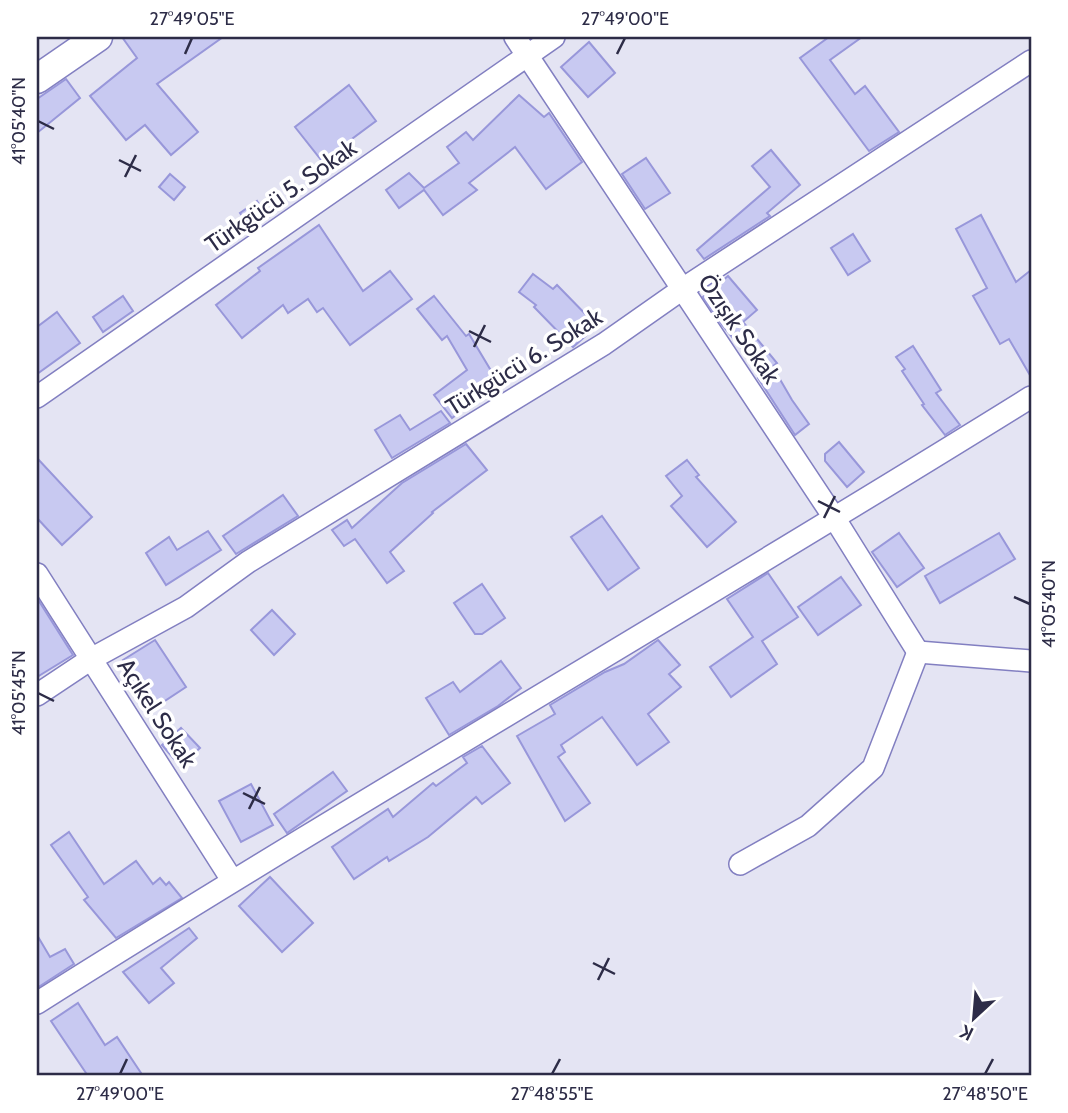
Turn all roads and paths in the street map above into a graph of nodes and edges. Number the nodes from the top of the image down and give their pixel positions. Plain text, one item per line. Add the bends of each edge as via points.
1 (97, 37) edge
2 (515, 37) edge
3 (555, 37) edge
4 (527, 56) junction
5 (1031, 61) edge
6 (37, 79) edge
7 (681, 290) junction
8 (37, 397) edge
9 (1031, 397) edge
10 (835, 519) junction
11 (37, 574) edge
12 (918, 652) junction
13 (92, 659) junction
14 (1031, 662) edge
15 (37, 695) edge
16 (740, 864) dead end
17 (232, 880) junction
18 (37, 1003) edge

1 - 6 main road
2 - 4 street, Özışık Sokak
3 - 4 street, Türkgücü 5. Sokak
4 - 7 street, Özışık Sokak
4 - 8 street, Türkgücü 5. Sokak
5 - 7 street, Türkgücü 6. Sokak
7 - 10 street, Özışık Sokak
7 - 13 street, Türkgücü 6. Sokak via 604,344 248,562 186,607
9 - 10 street
10 - 12 street, Özışık Sokak
10 - 17 street
11 - 13 street, Açıkel Sokak
12 - 14 street
12 - 16 street via 873,768 808,826
13 - 15 street, Türkgücü 6. Sokak
13 - 17 street, Açıkel Sokak
17 - 18 street

